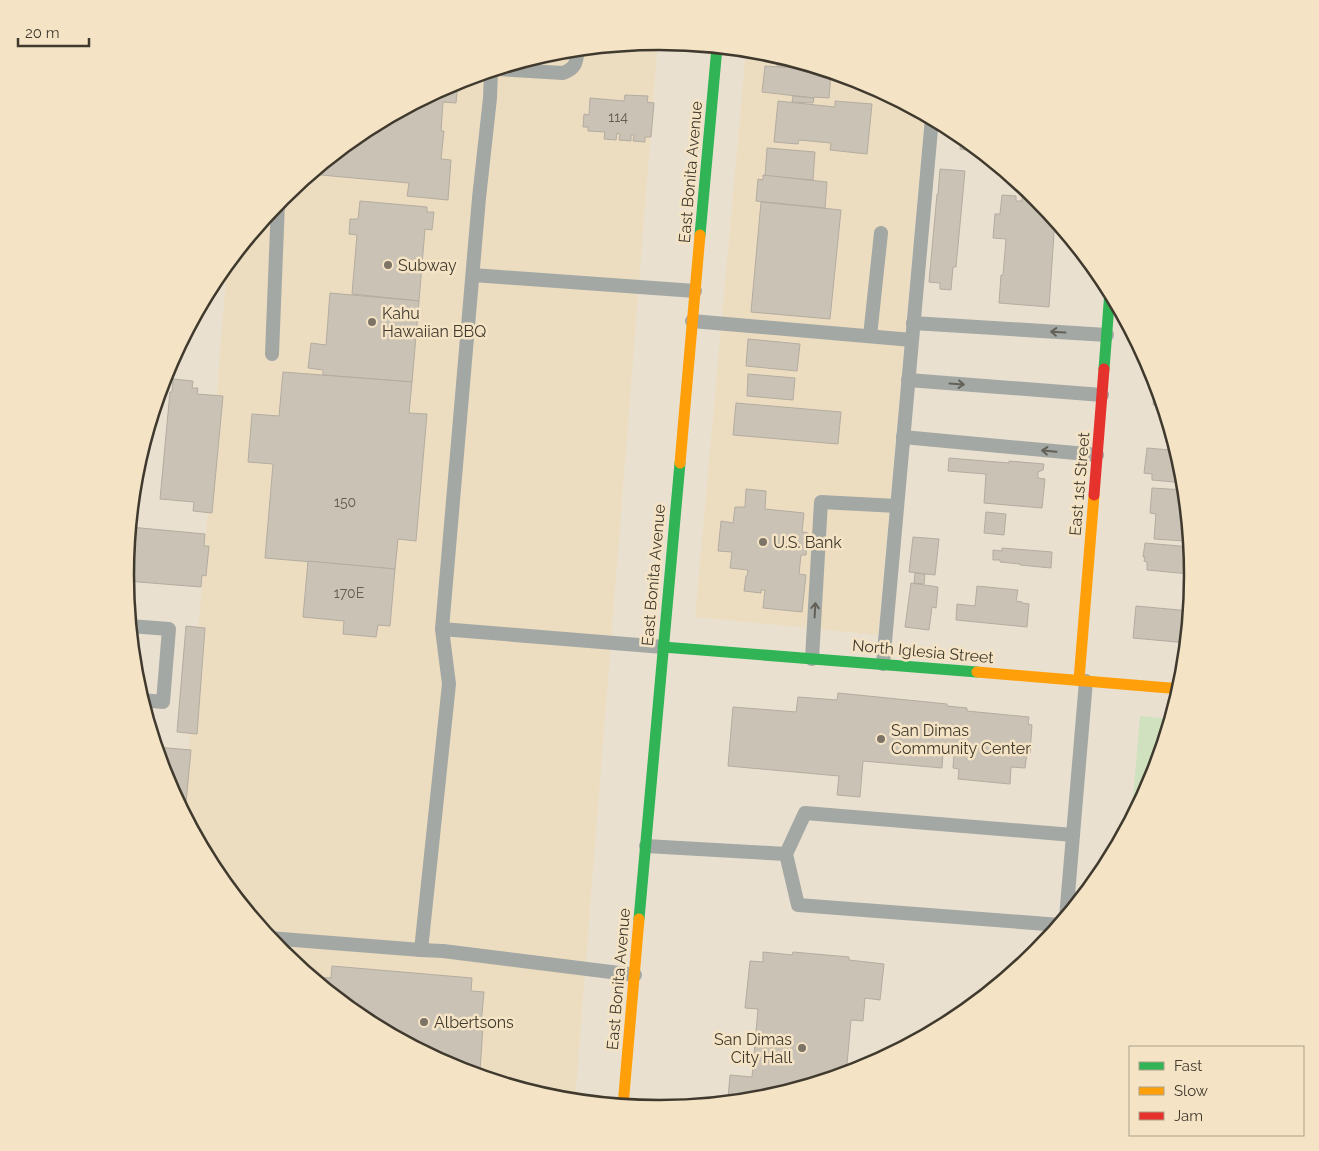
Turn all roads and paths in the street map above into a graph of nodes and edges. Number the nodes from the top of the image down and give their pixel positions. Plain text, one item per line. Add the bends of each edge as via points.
1 (716, 53) edge
2 (577, 57) edge
3 (514, 71) edge
4 (490, 78) edge
5 (931, 126) edge
6 (277, 215) edge
7 (881, 233) dead end
8 (472, 275) junction
9 (695, 291) junction
10 (1109, 304) edge
11 (692, 321) junction
12 (913, 323) junction
13 (1107, 335) junction
14 (870, 336) junction
15 (912, 340) junction
16 (272, 354) dead end
17 (908, 380) junction
18 (1102, 395) junction
19 (903, 437) junction
20 (1097, 455) junction
21 (897, 506) junction
22 (136, 626) edge
23 (442, 629) junction
24 (663, 646) junction
25 (812, 659) junction
26 (883, 664) junction
27 (1083, 681) junction
28 (1173, 687) edge
29 (149, 701) edge
30 (1073, 835) junction
31 (646, 846) junction
32 (786, 854) junction
33 (1067, 907) edge
34 (1052, 925) edge
35 (280, 939) edge
36 (421, 950) junction
37 (635, 975) junction
38 (624, 1100) edge

1 - 9 main road, East Bonita Avenue
2 - 3 lane via 571,70 562,73
4 - 8 lane
5 - 12 lane
6 - 16 lane
7 - 14 lane
8 - 9 lane
8 - 23 lane
9 - 11 main road, East Bonita Avenue
10 - 13 main road, East 1st Street
11 - 14 lane
11 - 24 main road, East Bonita Avenue
13 -> 12 lane
12 - 15 lane
13 - 18 main road, East 1st Street
14 - 15 lane
15 - 17 lane
17 -> 18 lane
17 - 19 lane
18 - 20 main road, East 1st Street
20 -> 19 lane
19 - 21 lane
20 - 27 main road, East 1st Street
25 -> 21 lane via 821,502
21 - 26 lane
22 - 29 lane via 169,629 163,702
23 - 24 lane
23 - 36 lane via 449,684
24 - 25 main road, North Iglesia Street
24 - 31 main road, East Bonita Avenue
25 - 26 main road, North Iglesia Street
26 - 27 main road, North Iglesia Street
27 - 28 main road, North Iglesia Street
27 - 30 lane
30 - 32 lane via 805,813
30 - 33 lane
31 - 32 lane
31 - 37 main road, East Bonita Avenue
32 - 34 lane via 798,905
35 - 36 lane
36 - 37 lane
37 - 38 main road, East Bonita Avenue

